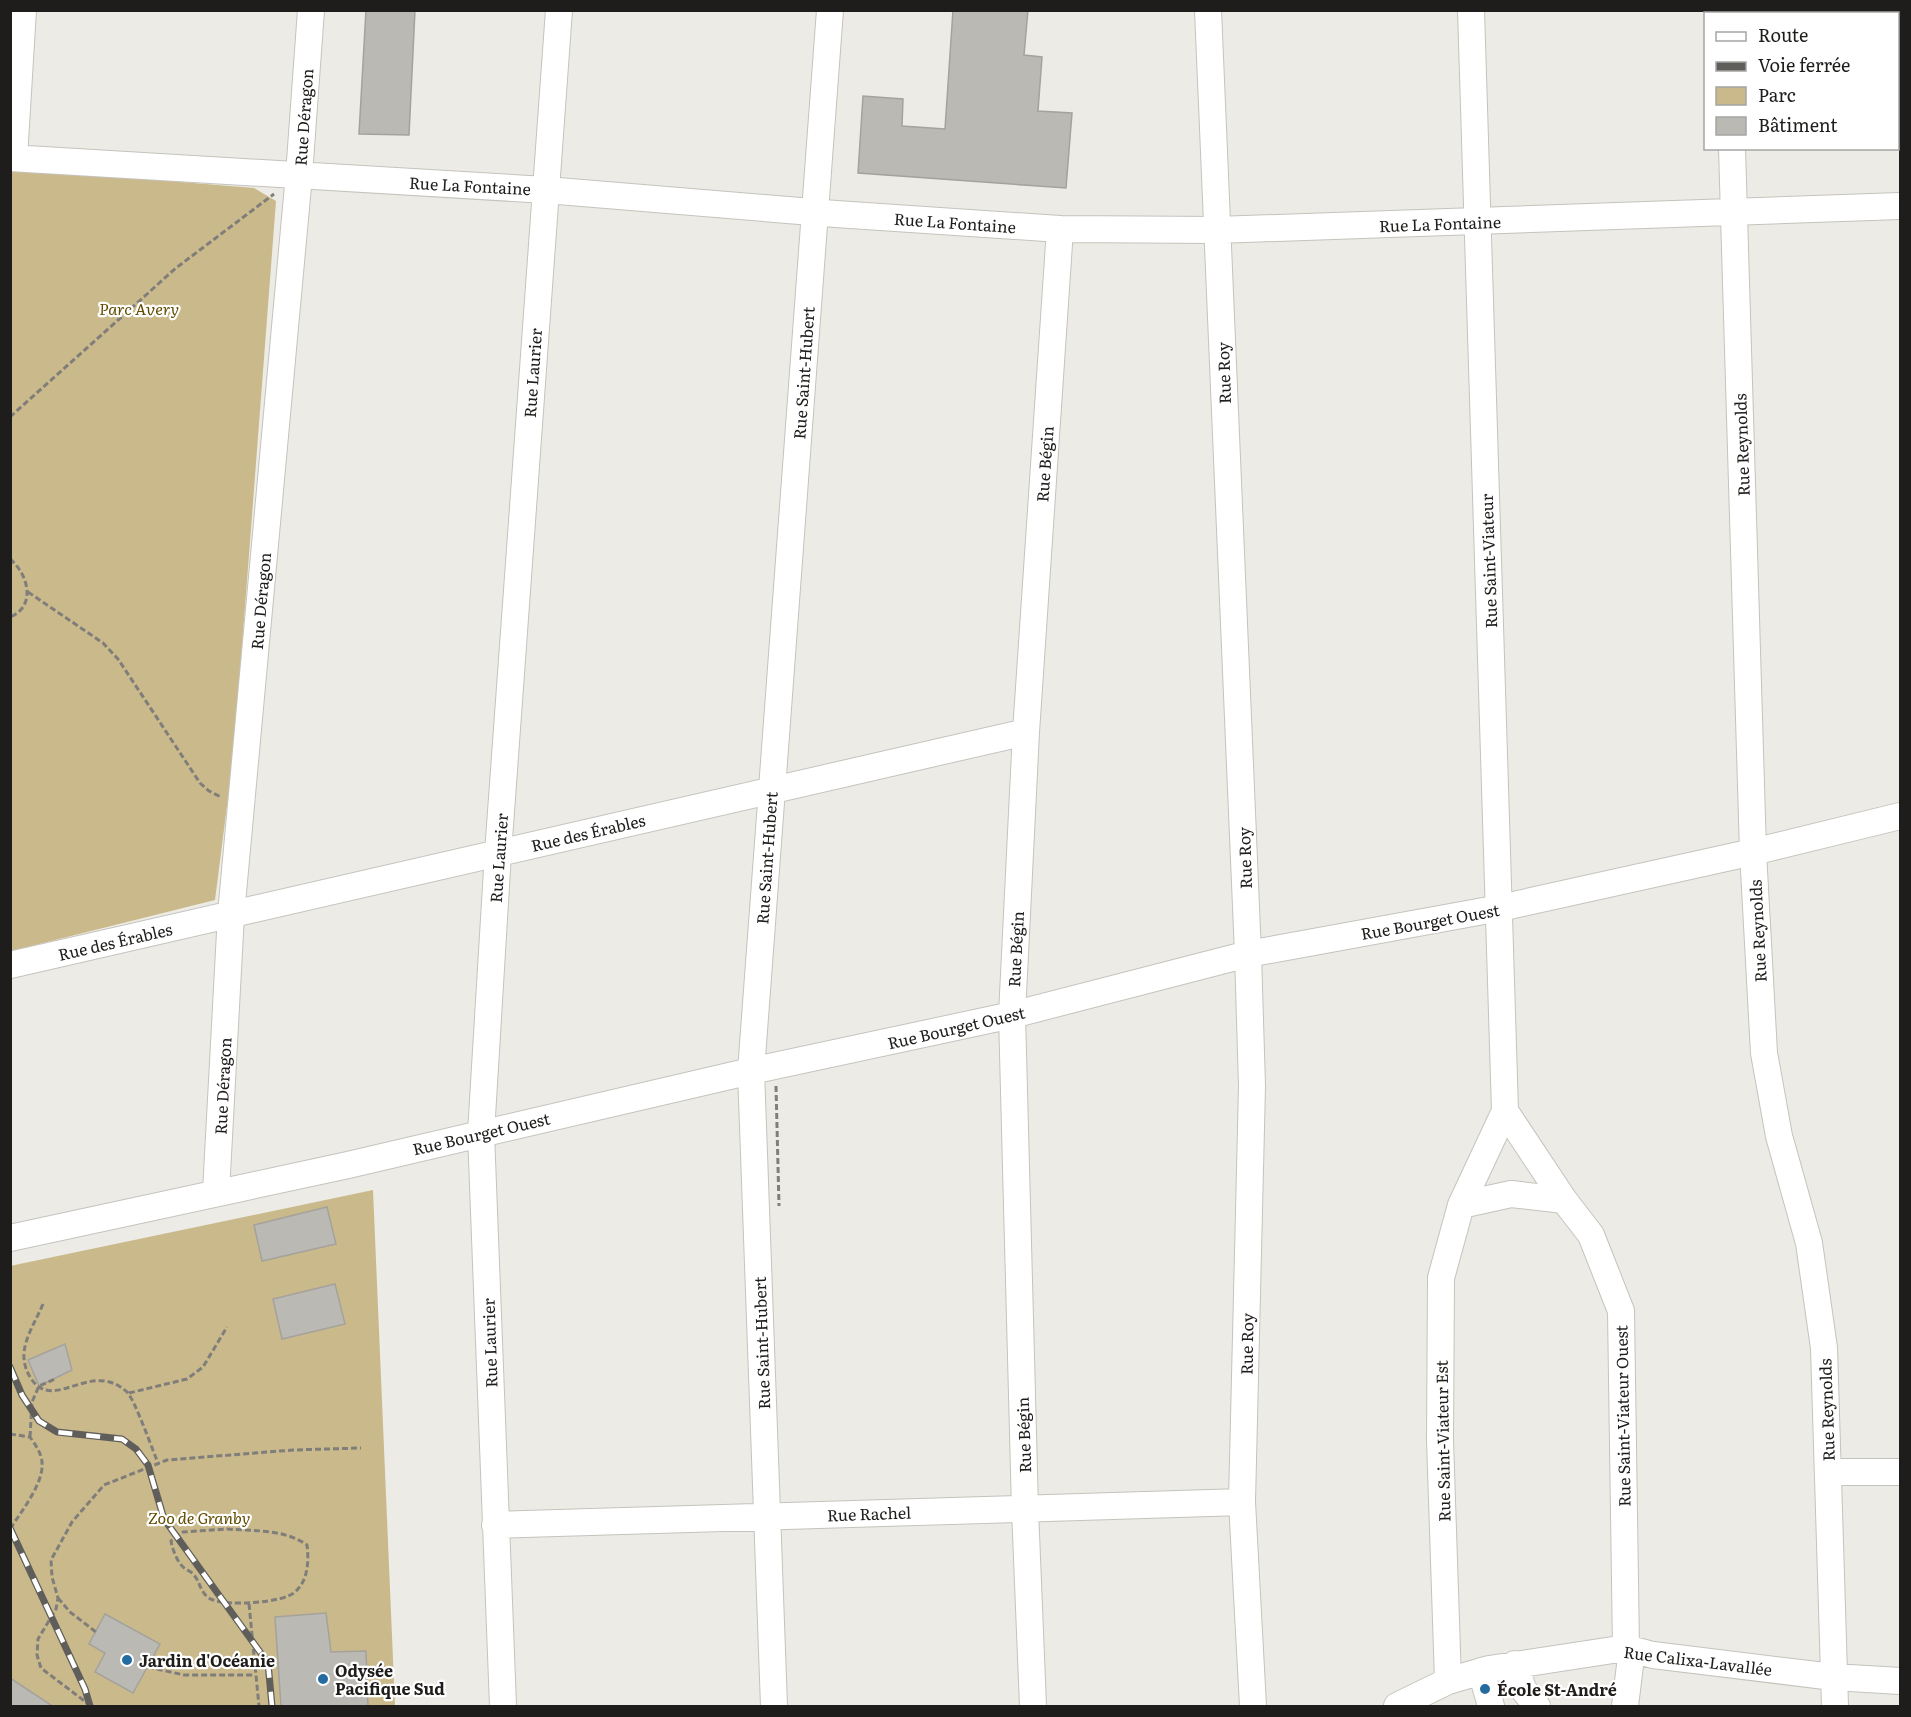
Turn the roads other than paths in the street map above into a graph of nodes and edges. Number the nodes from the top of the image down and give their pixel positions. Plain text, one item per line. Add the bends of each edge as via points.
1 (23, 10) edge
2 (311, 10) edge
3 (559, 10) edge
4 (831, 10) edge
5 (1208, 10) edge
6 (1471, 10) edge
7 (1732, 150) edge
8 (12, 158) edge
9 (299, 175) junction
10 (546, 190) junction
11 (1900, 207) edge
12 (815, 212) junction
13 (1734, 212) junction
14 (1478, 221) junction
15 (1060, 229) junction
16 (1217, 231) junction
17 (1026, 732) junction
18 (771, 790) junction
19 (1900, 816) edge
20 (1753, 852) junction
21 (498, 853) junction
22 (1500, 908) junction
23 (231, 914) junction
24 (1248, 954) junction
25 (10, 964) edge
26 (1012, 1015) junction
27 (763, 1069) junction
28 (1505, 1112) junction
29 (481, 1133) junction
30 (216, 1192) junction
31 (1564, 1200) junction
32 (1461, 1205) junction
33 (10, 1238) edge
34 (1828, 1472) junction
35 (1900, 1472) edge
36 (1242, 1502) junction
37 (1025, 1509) junction
38 (767, 1516) junction
39 (495, 1525) junction
40 (1629, 1649) junction
41 (1515, 1664) junction
42 (1481, 1671) junction
43 (1833, 1677) junction
44 (1448, 1681) junction
45 (1900, 1682) edge
46 (1625, 1706) edge
47 (503, 1707) edge
48 (774, 1707) edge
49 (1034, 1707) edge
50 (1253, 1707) edge
51 (1397, 1707) edge
52 (1491, 1707) edge
53 (1537, 1707) edge
54 (1834, 1707) edge

1 - 8 street
2 - 9 street, Rue Déragon
3 - 10 street, Rue Laurier
4 - 12 street, Rue Saint-Hubert
5 - 16 street, Rue Roy
6 - 14 street, Rue Saint-Viateur
7 - 13 street, Rue Reynolds
8 - 9 street, Rue La Fontaine
9 - 10 street, Rue La Fontaine
9 - 23 street, Rue Déragon
10 - 12 street, Rue La Fontaine
10 - 21 street, Rue Laurier
11 - 13 street, Rue La Fontaine
12 - 15 street, Rue La Fontaine
12 - 18 street, Rue Saint-Hubert
13 - 14 street, Rue La Fontaine
13 - 20 street, Rue Reynolds
14 - 16 street, Rue La Fontaine
14 - 22 street, Rue Saint-Viateur
15 - 16 street, Rue La Fontaine
15 - 17 street, Rue Bégin
16 - 24 street, Rue Roy
17 - 18 street, Rue des Érables
17 - 26 street, Rue Bégin
18 - 21 street, Rue des Érables
18 - 27 street, Rue Saint-Hubert
19 - 20 street, Rue Bourget Ouest
20 - 22 street, Rue Bourget Ouest
20 - 34 street, Rue Reynolds via 1764,1053 1779,1136 1809,1243 1824,1348
21 - 23 street, Rue des Érables
21 - 29 street, Rue Laurier
22 - 24 street, Rue Bourget Ouest
22 - 28 street, Rue Saint-Viateur
23 - 25 street, Rue des Érables
23 - 30 street, Rue Déragon
24 - 26 street, Rue Bourget Ouest
24 - 36 street, Rue Roy via 1252,1086
26 - 27 street, Rue Bourget Ouest
26 - 37 street, Rue Bégin
27 - 29 street, Rue Bourget Ouest
27 - 38 street, Rue Saint-Hubert
28 - 31 street, Rue Saint-Viateur Ouest
28 - 32 street, Rue Saint-Viateur Est
29 - 30 street, Rue Bourget Ouest
29 - 39 street, Rue Laurier
30 - 33 street, Rue Bourget Ouest
31 - 32 street via 1511,1194
31 - 40 street, Rue Saint-Viateur Ouest via 1591,1235 1620,1311
32 - 44 street, Rue Saint-Viateur Est via 1441,1278 1440,1440
34 - 35 street
34 - 43 street, Rue Reynolds
36 - 37 street, Rue Rachel
36 - 50 street, Rue Roy
37 - 38 street, Rue Rachel
37 - 49 street, Rue Bégin
38 - 39 street, Rue Rachel
38 - 48 street, Rue Saint-Hubert
39 - 47 street, Rue Laurier
40 - 41 street, Rue Calixa-Lavallée
40 - 43 street, Rue Calixa-Lavallée
40 - 46 street, Rue Saint-Viateur Ouest
41 - 42 street, Rue Calixa-Lavallée
41 - 53 street via 1523,1689
42 - 44 street, Rue Calixa-Lavallée
42 - 52 street
43 - 45 street, Rue Calixa-Lavallée
43 - 54 street, Rue Reynolds
44 - 51 street, Rue Calixa-Lavallée

